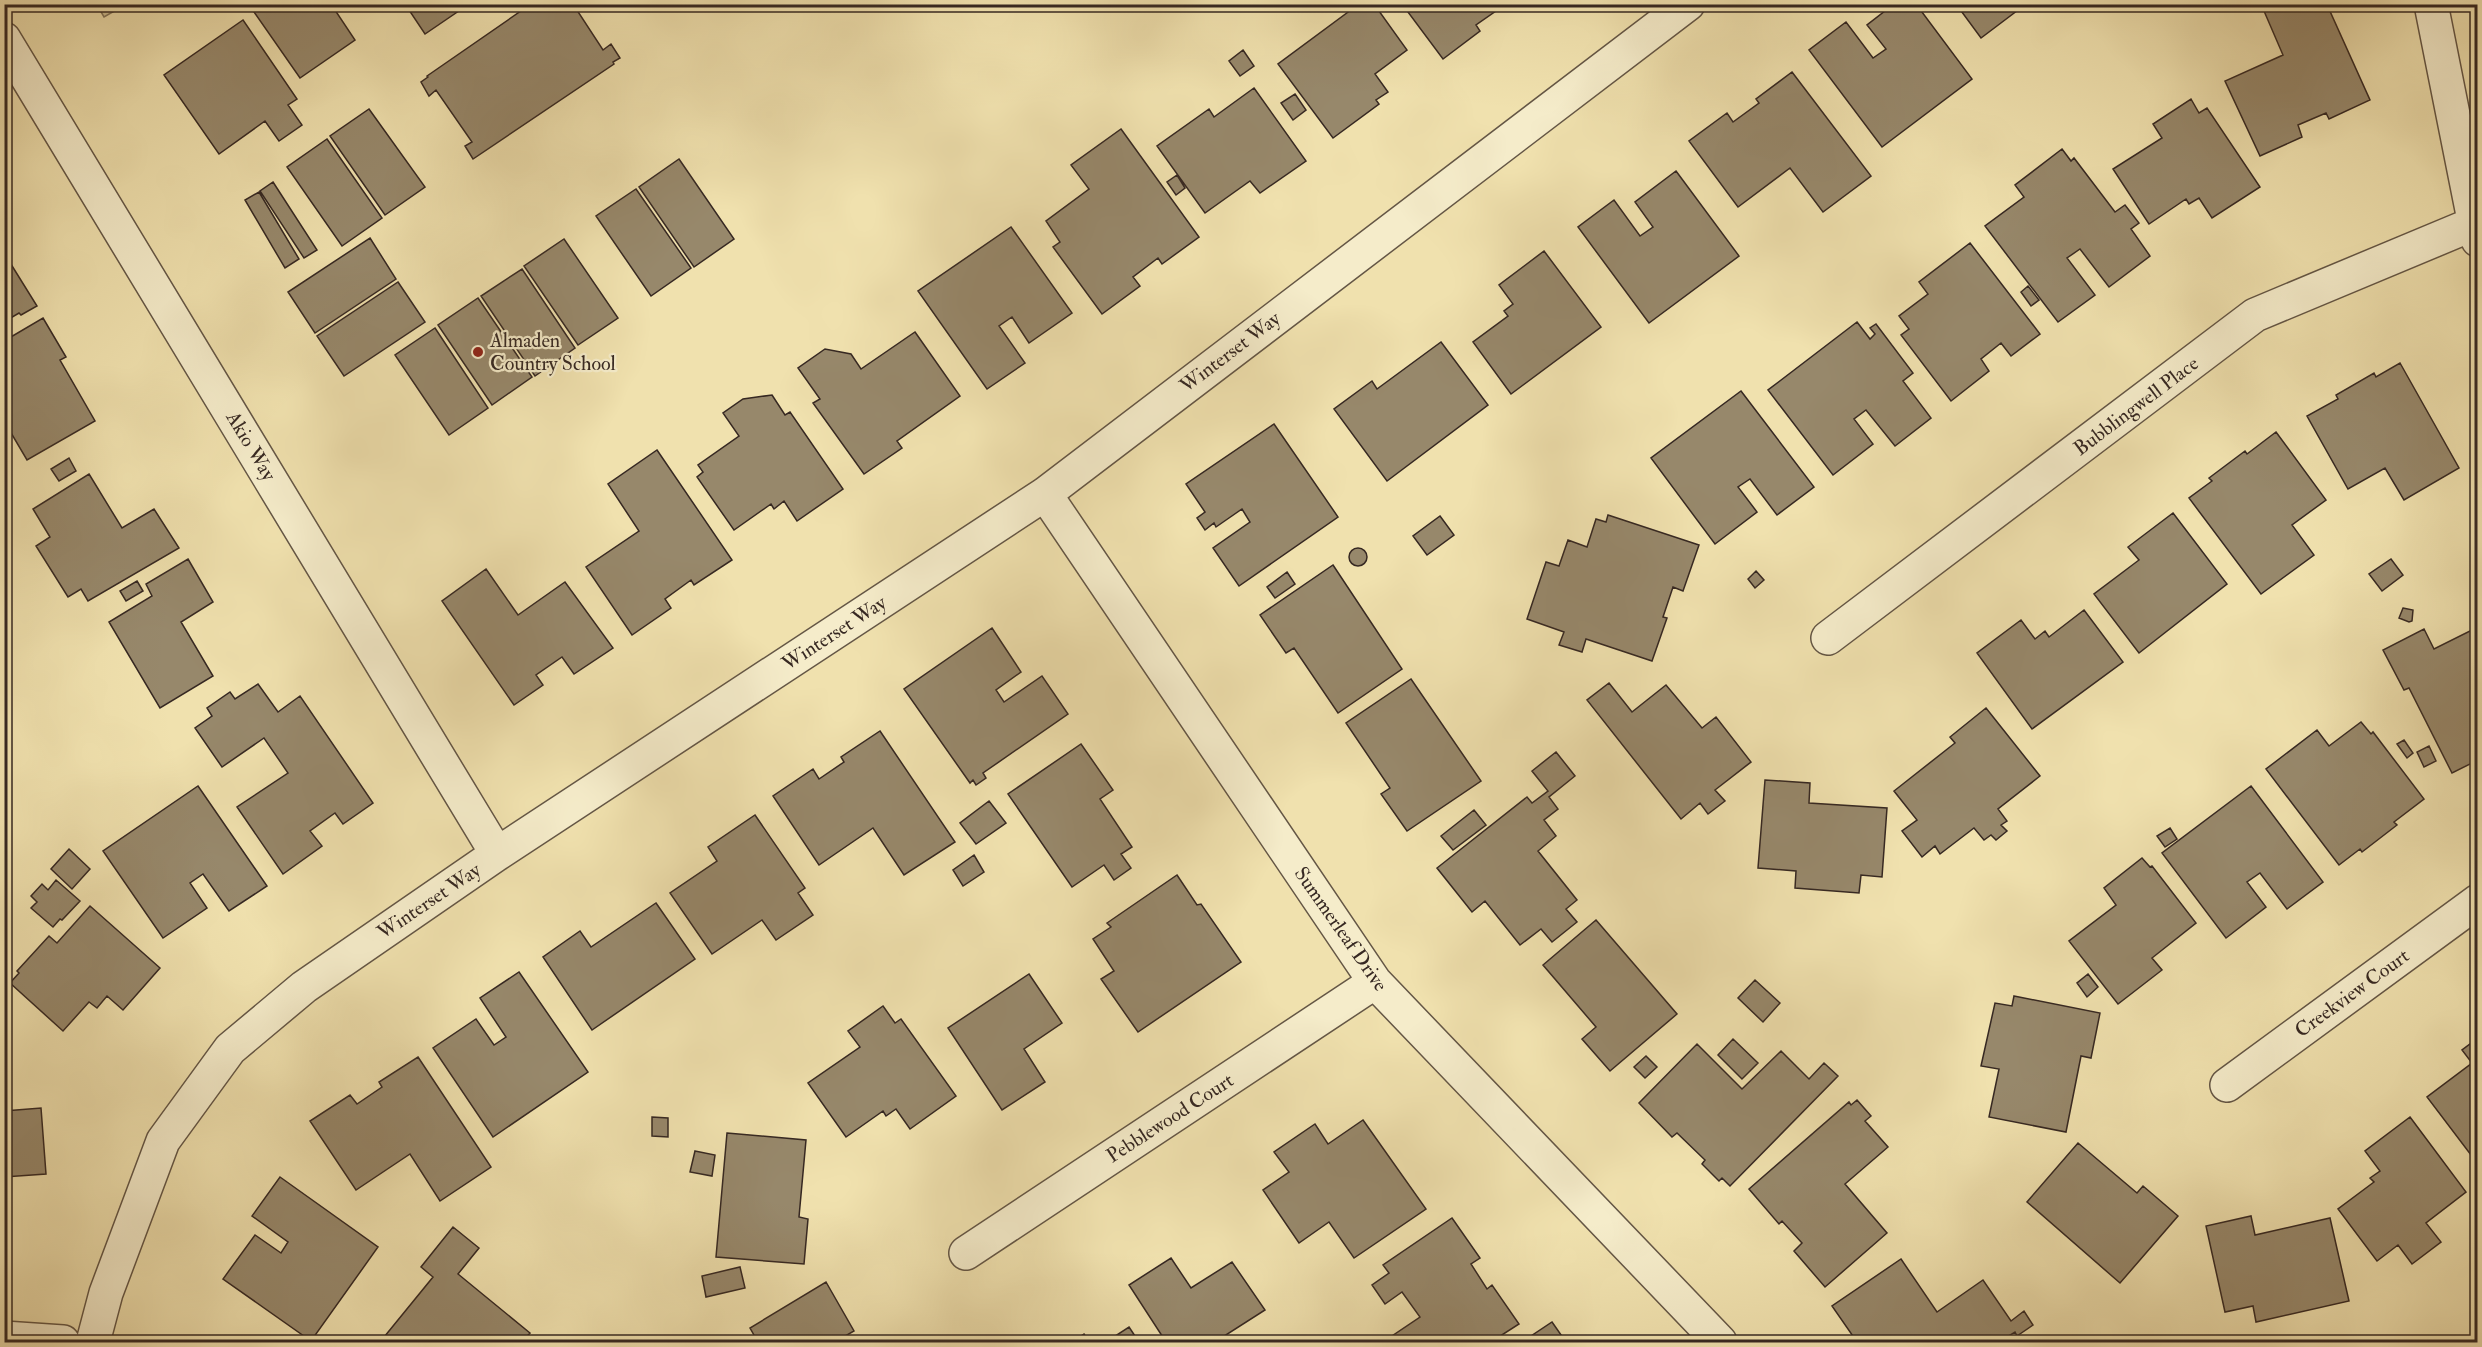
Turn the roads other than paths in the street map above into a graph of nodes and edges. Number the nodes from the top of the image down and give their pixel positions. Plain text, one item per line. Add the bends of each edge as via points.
1 (1688, 4) edge
2 (2432, 4) edge
3 (4, 39) edge
4 (2475, 232) edge
5 (1045, 494) junction
6 (1828, 638) dead end
7 (498, 854) junction
8 (2478, 901) edge
9 (1375, 982) junction
10 (2227, 1085) dead end
11 (966, 1253) dead end
12 (4, 1338) edge
13 (63, 1342) edge
14 (93, 1342) edge
15 (1720, 1342) edge

1 - 5 street, Winterset Way
2 - 4 street
3 - 7 street, Akio Way
4 - 6 street, Bubblingwell Place via 2255,315
5 - 7 street, Winterset Way
5 - 9 street, Summerleaf Drive
7 - 14 street, Winterset Way via 304,987 230,1049 163,1141 106,1293
8 - 10 street, Creekview Court
9 - 11 street, Pebblewood Court
9 - 15 street, Summerleaf Drive
12 - 13 street

